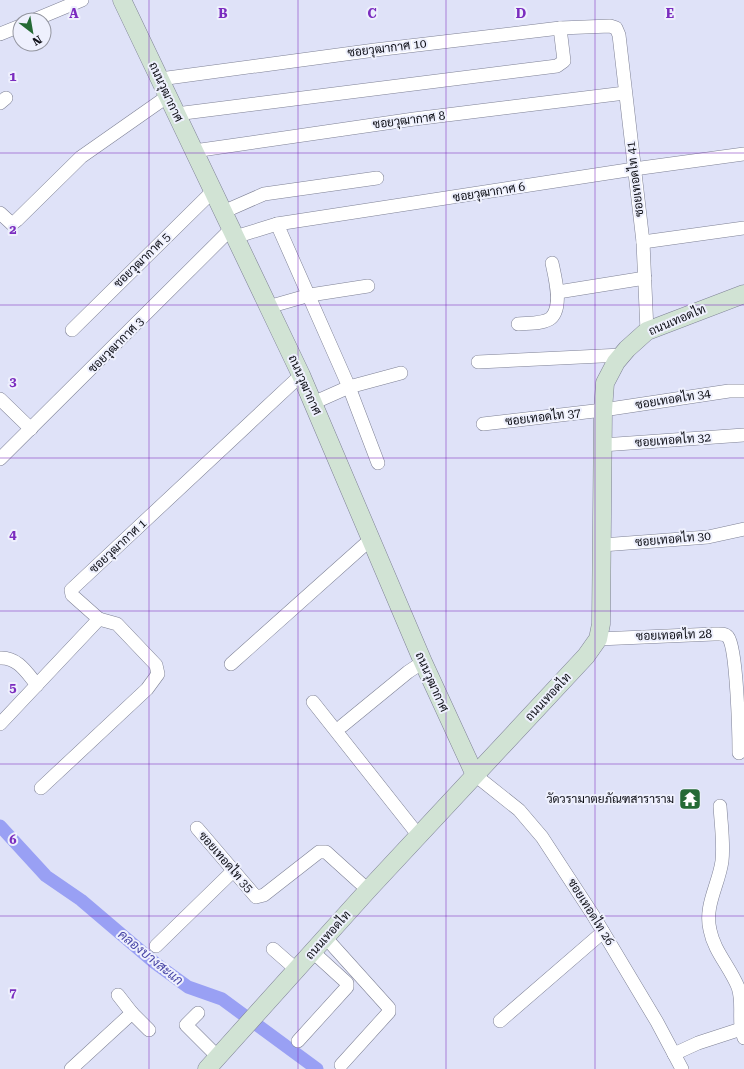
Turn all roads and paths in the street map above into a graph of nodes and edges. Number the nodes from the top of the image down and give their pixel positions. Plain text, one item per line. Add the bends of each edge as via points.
1 (82, 0) edge
2 (122, 0) edge
3 (52, 12) edge
4 (560, 28) junction
5 (616, 28) joint
6 (12, 29) edge
7 (0, 34) edge
8 (160, 79) junction
9 (625, 93) junction
10 (168, 96) junction
11 (176, 114) junction
12 (194, 151) junction
13 (744, 154) edge
14 (634, 169) junction
15 (377, 178) dead end
16 (213, 191) junction
17 (223, 212) junction
18 (0, 213) edge
19 (277, 224) junction
20 (744, 228) edge
21 (233, 233) junction
22 (642, 242) junction
23 (552, 263) dead end
24 (645, 278) junction
25 (368, 286) dead end
26 (558, 292) junction
27 (744, 294) edge
28 (310, 295) junction
29 (268, 307) junction
30 (518, 324) dead end
31 (72, 330) dead end
32 (647, 331) junction
33 (622, 355) junction
34 (478, 362) dead end
35 (401, 373) dead end
36 (301, 375) junction
37 (349, 387) junction
38 (744, 391) edge
39 (0, 399) edge
40 (313, 404) junction
41 (602, 410) junction
42 (483, 424) dead end
43 (31, 429) junction
44 (744, 435) edge
45 (602, 445) junction
46 (0, 459) edge
47 (378, 463) dead end
48 (744, 529) edge
49 (371, 539) junction
50 (602, 545) junction
51 (100, 619) junction
52 (598, 638) junction
53 (0, 658) edge
54 (423, 662) junction
55 (230, 664) dead end
56 (37, 685) junction
57 (313, 702) dead end
58 (0, 724) edge
59 (342, 726) dead end
60 (739, 753) dead end
61 (475, 775) junction
62 (41, 788) dead end
63 (720, 806) dead end
64 (197, 828) dead end
65 (419, 836) junction
66 (233, 871) junction
67 (368, 890) junction
68 (603, 932) junction
69 (326, 938) junction
70 (156, 946) dead end
71 (273, 949) dead end
72 (313, 952) junction
73 (297, 970) junction
74 (118, 995) dead end
75 (198, 1012) dead end
76 (132, 1013) junction
77 (500, 1021) dead end
78 (149, 1030) dead end
79 (742, 1034) edge
80 (298, 1041) dead end
81 (674, 1054) junction
82 (213, 1063) edge
83 (341, 1065) dead end
84 (70, 1069) edge
85 (682, 1069) edge

1 - 3 street
2 - 8 main road, ถนนวุฒากาศ
4 - 5 street, ซอยวุฒากาศ 10
4 - 8 street, ซอยวุฒากาศ 10
4 - 11 street via 564,61 557,66
5 - 9 street, ซอยเทอดไท 41 via 619,35
6 - 7 street
8 - 10 main road, ถนนวุฒากาศ
9 - 12 street, ซอยวุฒากาศ 8 via 414,119
9 - 14 street, ซอยเทอดไท 41
10 - 11 main road, ถนนวุฒากาศ
10 - 18 street via 81,157 18,220 12,224
11 - 12 main road, ถนนวุฒากาศ
12 - 16 main road, ถนนวุฒากาศ
13 - 14 street, ซอยวุฒากาศ 6
14 - 19 street, ซอยวุฒากาศ 6
14 - 22 street, ซอยเทอดไท 41
15 - 17 street via 264,194
16 - 17 main road, ถนนวุฒากาศ
16 - 31 street, ซอยวุฒากาศ 5
17 - 21 main road, ถนนวุฒากาศ
19 - 21 street, ซอยวุฒากาศ 6
19 - 28 street
20 - 22 street
21 - 29 main road, ถนนวุฒากาศ
21 - 43 street, ซอยวุฒากาศ 3
22 - 24 street, ซอยเทอดไท 41
23 - 26 street
24 - 26 street
24 - 32 street, ซอยเทอดไท 41
25 - 28 street
26 - 30 street via 555,314 551,319
27 - 32 main road, ถนนเทอดไท
28 - 29 street
28 - 37 street
29 - 36 main road, ถนนวุฒากาศ
32 - 33 main road, ถนนเทอดไท
33 - 34 street
33 - 41 main road, ถนนเทอดไท via 605,383
35 - 37 street
36 - 40 main road, ถนนวุฒากาศ
36 - 51 street, ซอยวุฒากาศ 1 via 71,590 72,596
37 - 40 street
37 - 47 street
38 - 41 street, ซอยเทอดไท 34
39 - 43 street
40 - 49 main road, ถนนวุฒากาศ
41 - 42 street, ซอยเทอดไท 37
41 - 45 main road, ถนนเทอดไท
43 - 46 street, ซอยวุฒากาศ 3
44 - 45 street, ซอยเทอดไท 32
45 - 50 main road, ถนนเทอดไท
48 - 50 street, ซอยเทอดไท 30 via 708,537
49 - 54 main road, ถนนวุฒากาศ
49 - 55 street
50 - 52 main road, ถนนเทอดไท via 601,624
51 - 56 street
51 - 62 street via 116,624 156,665 158,674 147,689
52 - 60 street, ซอยเทอดไท 28 via 724,634 729,638 737,695
52 - 61 main road, ถนนเทอดไท via 586,656
53 - 56 street via 18,663
54 - 59 street
54 - 61 main road, ถนนวุฒากาศ
56 - 58 street
57 - 65 street
61 - 65 main road, ถนนเทอดไท
61 - 68 street, ซอยเทอดไท 26 via 519,810 542,837
63 - 79 street via 722,861 708,920 716,947 738,988
64 - 66 street, ซอยเทอดไท 35
65 - 67 main road, ถนนเทอดไท
66 - 67 street, ซอยเทอดไท 35 via 259,898 314,854 326,852
66 - 70 street
67 - 69 main road, ถนนเทอดไท
68 - 77 street
68 - 81 street, ซอยเทอดไท 26
69 - 72 main road, ถนนเทอดไท
69 - 83 street via 389,1008 389,1012
71 - 73 street
72 - 73 main road, ถนนเทอดไท
72 - 80 street via 347,983 347,987
73 - 82 main road, ถนนเทอดไท
74 - 76 street
75 - 82 street via 186,1025
76 - 78 street
76 - 84 street
79 - 81 street via 698,1043
81 - 85 street, ซอยเทอดไท 26

